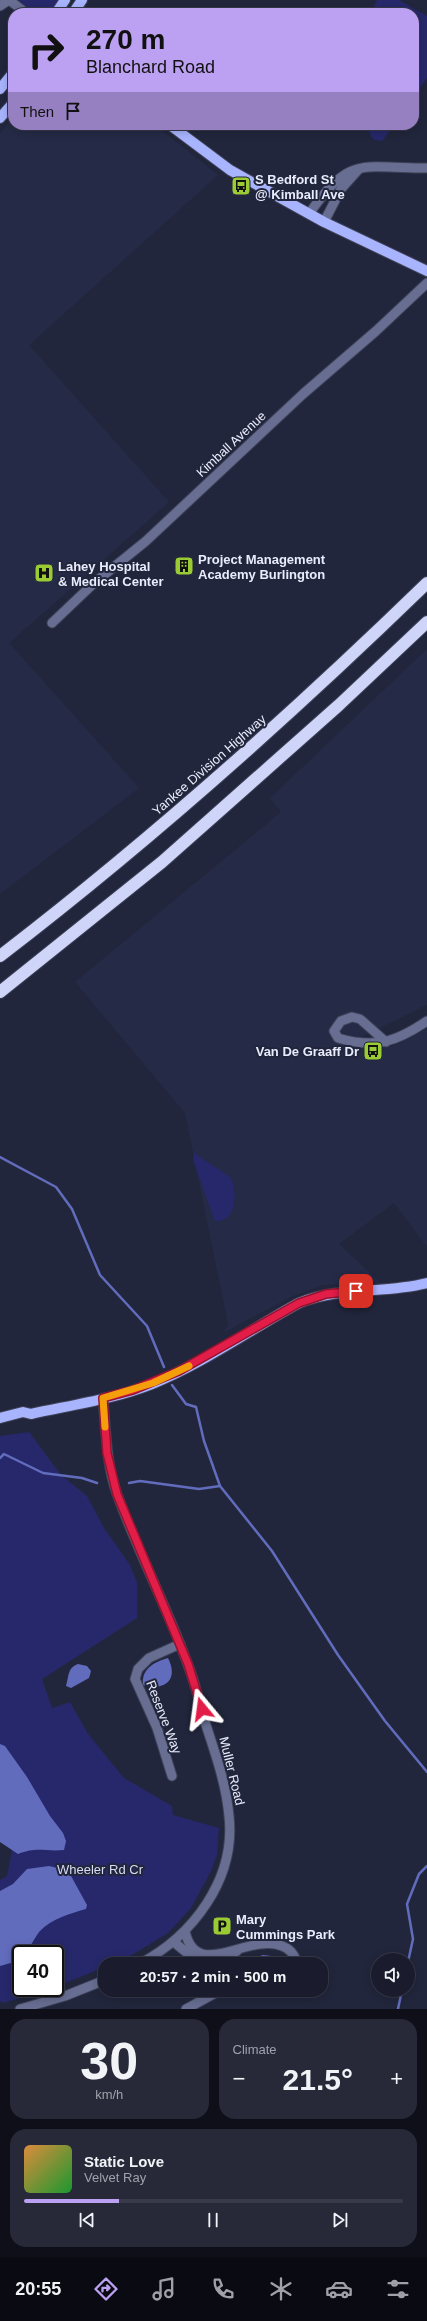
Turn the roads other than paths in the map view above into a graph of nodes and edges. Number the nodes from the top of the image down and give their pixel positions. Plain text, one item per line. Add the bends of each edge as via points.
1 (9, 0) edge
2 (0, 6) edge
3 (19, 8) edge
4 (8, 79) edge
5 (0, 89) edge
6 (8, 109) edge
7 (0, 118) edge
8 (177, 130) edge
9 (362, 167) junction
10 (427, 168) edge
11 (309, 214) junction
12 (324, 222) junction
13 (427, 271) edge
14 (427, 283) edge
15 (427, 583) edge
16 (427, 622) edge
17 (52, 623) dead end
18 (0, 956) edge
19 (0, 992) edge
20 (427, 1021) edge
21 (386, 1042) junction
22 (427, 1283) edge
23 (103, 1398) junction
24 (0, 1418) edge
25 (180, 1644) junction
26 (172, 1776) dead end
27 (186, 1931) junction
28 (174, 1942) junction
29 (242, 1948) junction
30 (150, 1957) edge
31 (294, 1957) edge
32 (98, 1983) edge
33 (212, 1997) edge
34 (199, 2007) edge
35 (20, 2009) edge
36 (186, 2009) edge

1 - 2 street
1 - 3 street
4 - 5 main road
6 - 7 main road
8 - 11 main road via 230,170
9 - 10 street
9 - 11 street via 347,172 336,180
9 - 12 street via 341,188
11 - 12 main road
12 - 13 main road
14 - 17 street, Kimball Avenue via 303,394 146,541 93,584
15 - 18 highway, Yankee Division Highway via 346,662 192,799
16 - 19 highway via 339,705 162,862
20 - 21 street via 409,1033
21 - 21 street via 360,1019 352,1017 341,1021 334,1031 338,1038 356,1043
22 - 23 main road via 385,1291 343,1292 316,1297 283,1312 166,1378
23 - 24 main road via 32,1414 23,1412
23 - 25 street, Muller Road via 106,1448 117,1494
25 - 26 street, Reserve Way via 150,1658 138,1669 135,1679 157,1728
25 - 27 street, Muller Road via 220,1768 227,1796 230,1826 226,1858 219,1880 202,1910
27 - 28 street, Muller Road
27 - 29 street via 191,1948 200,1954 214,1956
28 - 29 street via 192,1958 206,1962 224,1959
28 - 30 street, Muller Road
29 - 31 street via 260,1942 278,1944 292,1952
32 - 35 street via 65,1996
33 - 34 street
34 - 36 street

